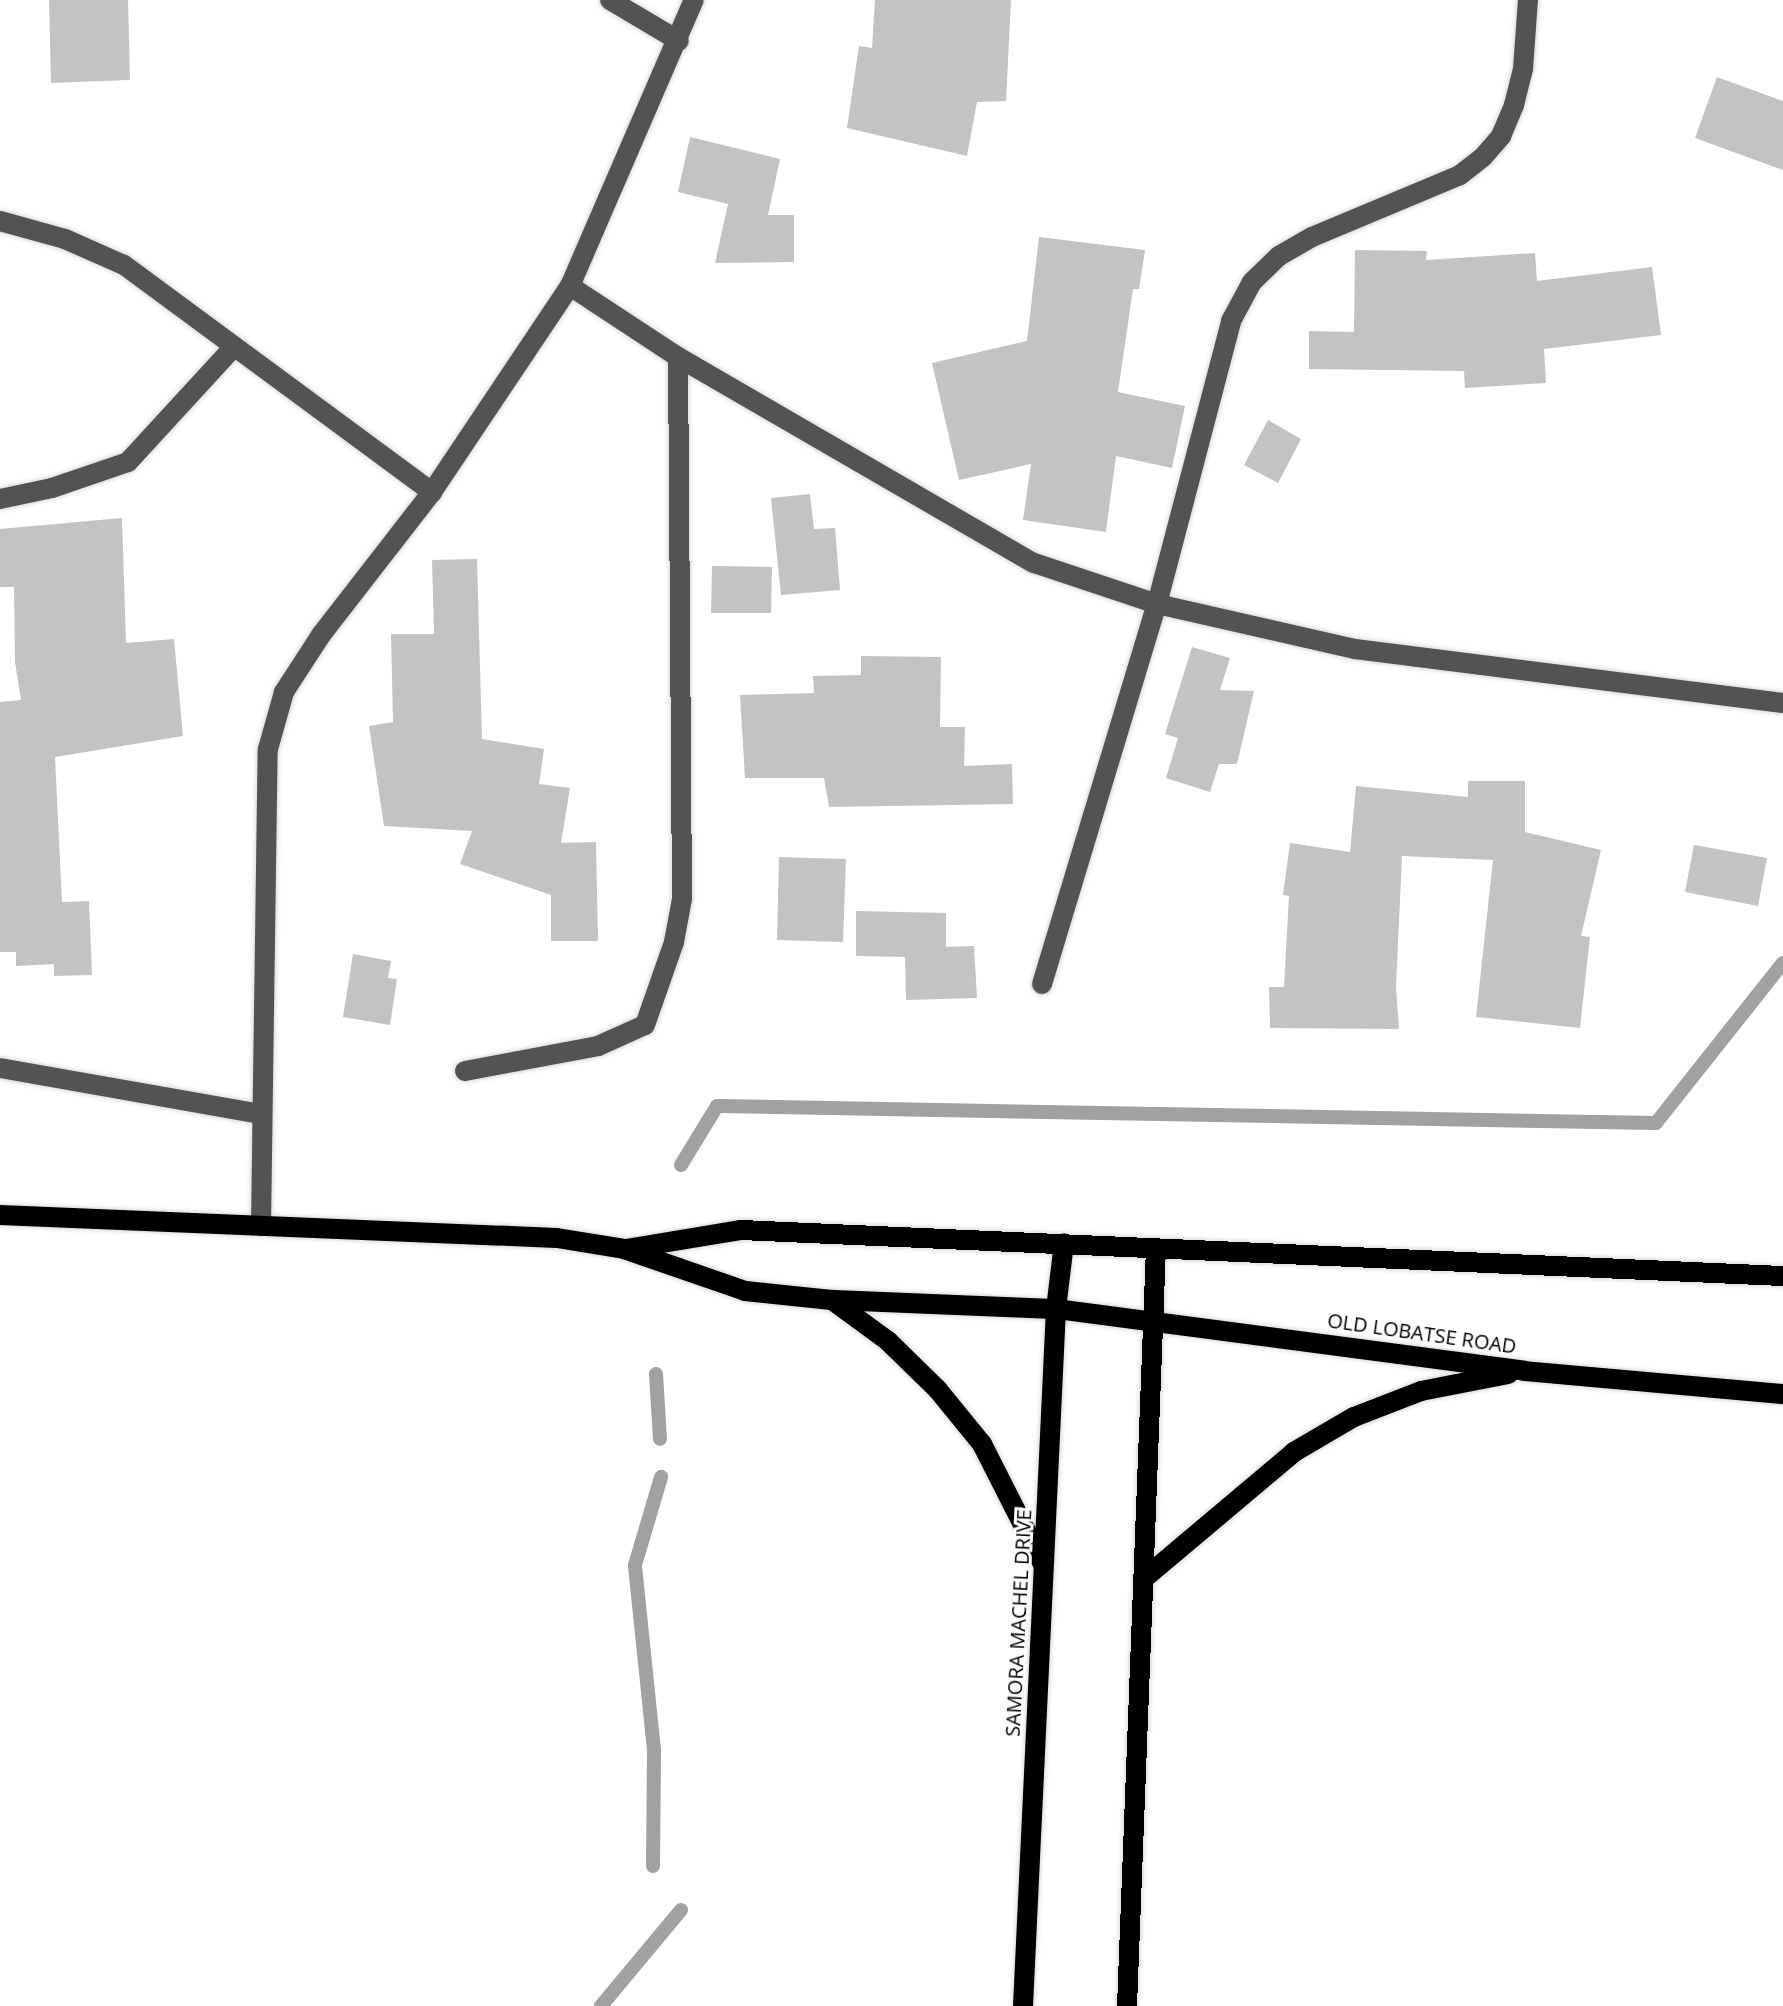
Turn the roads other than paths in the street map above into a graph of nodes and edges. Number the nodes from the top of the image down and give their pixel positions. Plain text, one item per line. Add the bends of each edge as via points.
1 (610, 0) edge
2 (694, 0) edge
3 (1528, 0) edge
4 (679, 41) junction
5 (0, 221) edge
6 (570, 286) junction
7 (233, 348) junction
8 (678, 357) junction
9 (432, 492) junction
10 (0, 499) edge
11 (1157, 604) junction
12 (1783, 703) edge
13 (1042, 984) dead end
14 (0, 1068) edge
15 (465, 1071) dead end
16 (260, 1114) junction
17 (0, 1215) edge
18 (261, 1226) junction
19 (1064, 1243) junction
20 (624, 1249) junction
21 (1156, 1249) junction
22 (1783, 1276) edge
23 (832, 1300) junction
24 (1056, 1309) junction
25 (1150, 1321) junction
26 (1524, 1371) junction
27 (1783, 1394) edge
28 (1045, 1569) junction
29 (1147, 1576) junction
30 (1023, 2006) edge
31 (1127, 2006) edge

1 - 4 street
2 - 4 street
3 - 11 street via 1523,69 1514,105 1501,136 1483,157 1460,175 1312,237 1279,256 1252,282 1218,361
4 - 6 street
5 - 7 street via 65,239 124,265
6 - 8 street
6 - 9 street
7 - 9 street
7 - 10 street via 128,462
8 - 11 street via 980,536 1034,563
8 - 15 street via 682,899 667,967 645,1025 622,1038
9 - 16 street via 321,635 284,692 268,749
11 - 12 street via 1355,649
11 - 13 street
14 - 16 street
16 - 18 street
17 - 18 main road
18 - 20 main road via 557,1238
19 - 20 main road via 741,1230
19 - 21 main road
19 - 24 main road, SAMORA MACHEL DRIVE
20 - 23 main road, OLD LOBATSE ROAD via 745,1291
21 - 22 main road
21 - 25 main road
23 - 24 main road, OLD LOBATSE ROAD
23 - 28 main road via 888,1341 982,1444
24 - 25 main road, OLD LOBATSE ROAD
24 - 28 main road, SAMORA MACHEL DRIVE
25 - 26 main road, OLD LOBATSE ROAD
25 - 29 main road
26 - 27 main road, OLD LOBATSE ROAD
26 - 29 main road via 1421,1391 1354,1417 1294,1452
28 - 30 main road, SAMORA MACHEL DRIVE
29 - 31 main road

